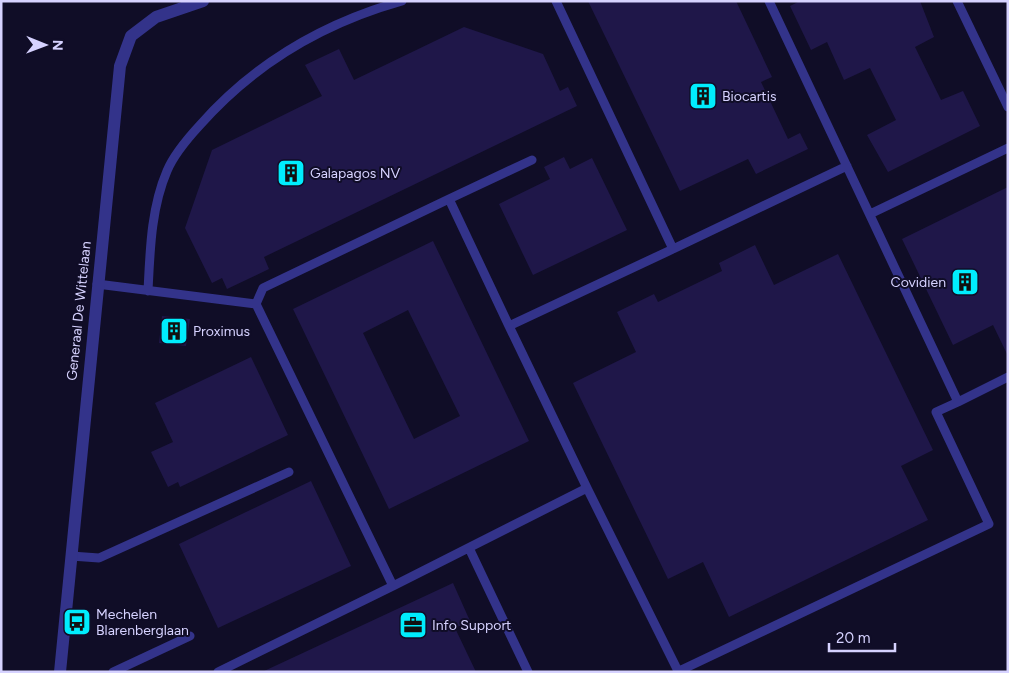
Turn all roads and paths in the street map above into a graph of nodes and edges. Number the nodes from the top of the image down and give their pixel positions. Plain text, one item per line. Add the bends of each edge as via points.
1 (203, 1) edge
2 (402, 1) edge
3 (556, 1) edge
4 (769, 1) edge
5 (957, 1) edge
6 (1008, 107) edge
7 (1008, 148) edge
8 (532, 160) dead end
9 (847, 166) junction
10 (449, 199) junction
11 (870, 214) junction
12 (672, 249) junction
13 (97, 284) junction
14 (148, 290) junction
15 (256, 304) junction
16 (509, 326) junction
17 (1008, 377) edge
18 (958, 402) junction
19 (289, 472) dead end
20 (586, 488) junction
21 (469, 548) junction
22 (71, 556) junction
23 (393, 586) junction
24 (190, 636) dead end
25 (60, 672) edge
26 (113, 672) edge
27 (218, 672) edge
28 (528, 672) edge
29 (677, 672) edge

1 - 13 street, Generaal De Wittelaan via 156,17 132,36 120,66
2 - 14 lane via 342,21 283,53 230,93 185,141 167,169 157,200
3 - 12 lane
4 - 9 lane
5 - 6 lane
7 - 11 lane
8 - 10 lane
9 - 11 lane
9 - 12 lane
10 - 15 lane via 263,288
10 - 16 lane
11 - 18 lane
12 - 16 lane
13 - 14 lane
13 - 22 street, Generaal De Wittelaan
14 - 15 lane
15 - 23 lane
16 - 20 lane
17 - 18 lane
18 - 29 lane via 936,412 989,524
19 - 22 lane via 100,558
20 - 21 lane
20 - 29 lane
21 - 23 lane
21 - 28 lane
22 - 25 street, Generaal De Wittelaan
23 - 27 lane
24 - 26 lane

